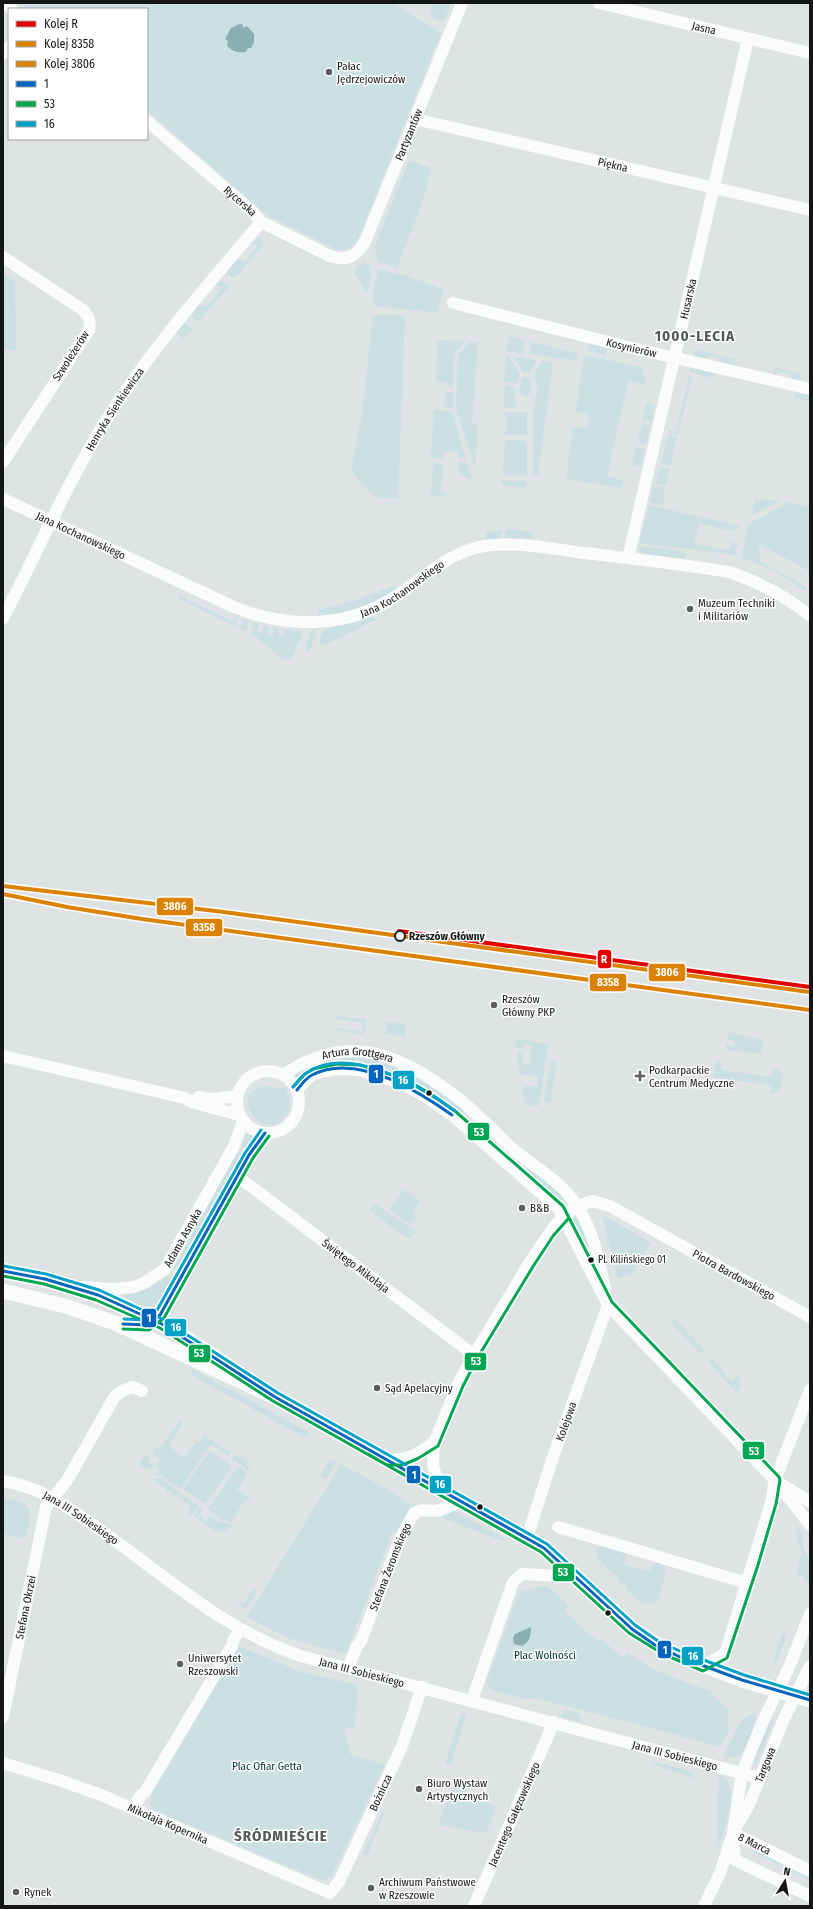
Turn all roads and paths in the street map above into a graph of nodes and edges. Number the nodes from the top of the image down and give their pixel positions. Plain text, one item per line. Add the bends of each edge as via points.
1 (462, 3) edge
2 (599, 3) edge
3 (748, 39) junction
4 (810, 53) edge
5 (415, 119) junction
6 (148, 122) edge
7 (714, 188) junction
8 (810, 210) edge
9 (261, 222) junction
10 (3, 257) edge
11 (346, 258) joint
12 (453, 302) dead end
13 (674, 357) junction
14 (810, 389) edge
15 (3, 462) edge
16 (3, 499) edge
17 (51, 522) junction
18 (628, 558) junction
19 (810, 616) edge
20 (3, 618) edge
21 (3, 1056) edge
22 (283, 1075) junction
23 (297, 1090) junction
24 (237, 1096) junction
25 (185, 1098) junction
26 (241, 1118) junction
27 (265, 1134) junction
28 (237, 1176) junction
29 (578, 1206) junction
30 (564, 1216) junction
31 (3, 1271) edge
32 (74, 1287) junction
33 (3, 1291) edge
34 (608, 1305) junction
35 (810, 1317) edge
36 (155, 1321) junction
37 (116, 1323) junction
38 (474, 1355) junction
39 (810, 1390) edge
40 (142, 1391) dead end
41 (275, 1397) junction
42 (434, 1443) junction
43 (388, 1460) junction
44 (775, 1480) junction
45 (3, 1481) edge
46 (445, 1492) junction
47 (52, 1499) junction
48 (461, 1500) junction
49 (810, 1502) edge
50 (810, 1525) edge
51 (558, 1526) dead end
52 (527, 1538) junction
53 (577, 1577) junction
54 (747, 1583) junction
55 (810, 1614) edge
56 (240, 1629) junction
57 (703, 1666) junction
58 (810, 1666) edge
59 (348, 1668) junction
60 (422, 1687) junction
61 (778, 1691) junction
62 (796, 1695) junction
63 (472, 1700) junction
64 (810, 1700) edge
65 (3, 1717) edge
66 (554, 1722) junction
67 (3, 1763) edge
68 (742, 1773) junction
69 (760, 1778) junction
70 (132, 1810) junction
71 (733, 1833) junction
72 (810, 1871) edge
73 (330, 1893) joint
74 (810, 1896) edge
75 (474, 1906) edge
76 (704, 1906) edge

1 - 5 street, Partyzantów
2 - 3 street, Jasna
3 - 4 street, Jasna
3 - 7 street, Husarska
5 - 7 street, Piękna
5 - 11 street, Partyzantów via 367,237 356,254
6 - 9 street, Rycerska via 252,211
7 - 8 street, Piękna
7 - 13 street, Husarska
9 - 11 street, Rycerska via 330,256
9 - 17 street, Henryka Sienkiewicza via 144,364 89,449
10 - 15 street, Szwoleżerów via 83,310 90,325
12 - 13 street, Kosynierów
13 - 14 street, Kosynierów
13 - 18 street, Husarska
16 - 17 street, Jana Kochanowskiego
17 - 18 street, Jana Kochanowskiego via 248,613 290,622 311,623 347,619 371,610 400,594 458,554 479,547 500,544
17 - 20 street, Henryka Sienkiewicza
18 - 19 street, Jana Kochanowskiego via 729,572 752,579 790,600
21 - 25 street
22 - 23 street
22 - 24 street via 266,1071 252,1074 242,1084
22 - 29 street, Artura Grottgera via 311,1058 345,1050 364,1052 399,1062 452,1093 514,1150 560,1185
23 - 27 street via 299,1104 294,1119 283,1130
23 - 30 street, Artura Grottgera via 314,1074 338,1069 359,1070 403,1084 452,1115 553,1203
24 - 25 street via 213,1099 190,1096
24 - 26 street via 236,1105
25 - 26 street
26 - 27 street via 252,1130
26 - 32 street, Adama Asnyka via 234,1146 164,1269 134,1287
27 - 28 street, Adama Asnyka
28 - 36 street, Adama Asnyka
28 - 38 street, Świętego Mikołaja
29 - 30 street
29 - 34 street, Artura Grottgera via 591,1232
29 - 35 street, Piotra Bardowskiego via 593,1202 610,1206
30 - 34 street, Artura Grottgera
30 - 38 street via 530,1262
31 - 32 main road
32 - 36 main road via 115,1301
33 - 37 main road via 65,1306
34 - 44 street
34 - 52 street, Kolejowa via 545,1480
36 - 37 street via 152,1325 145,1326
36 - 41 main road via 177,1332
37 - 41 main road
38 - 42 street via 458,1384
39 - 44 street
40 - 47 street via 132,1386 115,1396 68,1479
41 - 43 main road
42 - 43 street via 402,1460
42 - 46 street via 434,1469
43 - 46 main road
44 - 49 street
44 - 50 street
44 - 54 street via 771,1503
45 - 47 street, Jana III Sobieskiego via 23,1485
46 - 48 main road
47 - 56 street, Jana III Sobieskiego via 74,1511
47 - 65 street, Stefana Okrzei via 43,1516
48 - 52 main road
48 - 59 street, Stefana Żeromskiego via 440,1510 418,1510 414,1513 401,1537
51 - 54 street
52 - 53 main road via 544,1548
53 - 57 main road via 632,1629 665,1650
53 - 63 street via 522,1574 513,1582
54 - 57 street via 726,1651
55 - 61 street, Targowa
56 - 59 street, Jana III Sobieskiego via 284,1650
56 - 70 street via 188,1721
57 - 61 main road
58 - 62 street, Targowa
59 - 60 street, Jana III Sobieskiego
60 - 63 street, Jana III Sobieskiego
60 - 73 street, Bożnicza via 402,1746 340,1880
61 - 62 main road
61 - 68 street, Targowa
62 - 64 main road
62 - 69 street, Targowa
63 - 66 street, Jana III Sobieskiego
66 - 68 street, Jana III Sobieskiego
66 - 75 street, Jacentego Gałęzowskiego
67 - 70 street, Mikołaja Kopernika via 62,1781
68 - 69 street, Jana III Sobieskiego
68 - 71 street, Targowa
69 - 71 street, Targowa via 748,1807
70 - 73 street, Mikołaja Kopernika
71 - 72 street, 8 Marca
71 - 74 street, 8 Marca via 735,1860
71 - 76 street, Targowa via 720,1873

